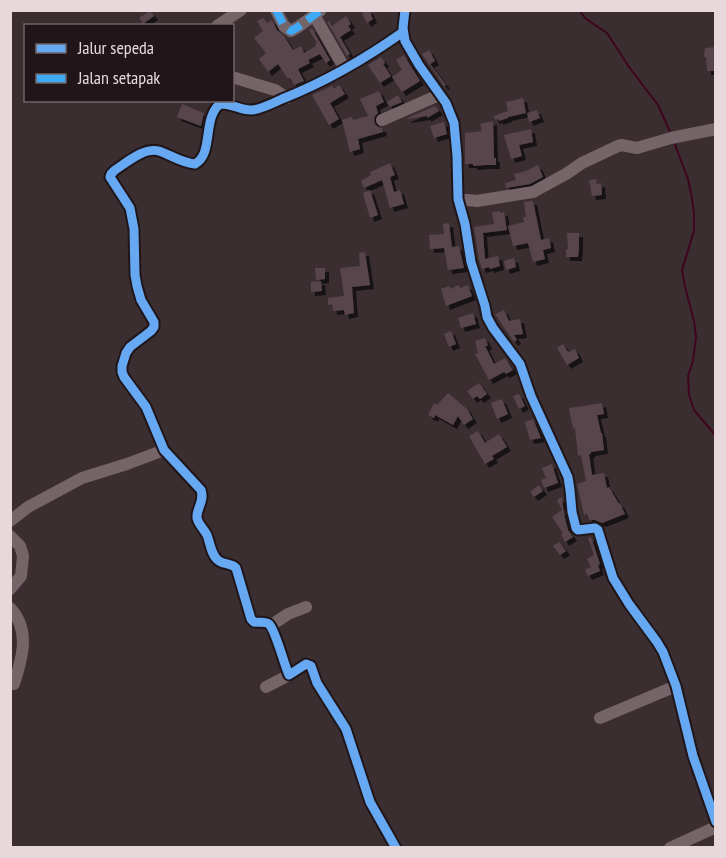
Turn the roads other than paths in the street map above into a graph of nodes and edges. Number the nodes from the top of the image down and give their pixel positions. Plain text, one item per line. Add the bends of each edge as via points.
1 (241, 10) edge
2 (276, 10) edge
3 (405, 10) edge
4 (318, 13) edge
5 (221, 24) edge
6 (403, 32) junction
7 (345, 69) junction
8 (234, 79) edge
9 (439, 95) junction
10 (287, 98) junction
11 (382, 120) dead end
12 (716, 129) edge
13 (458, 199) junction
14 (164, 450) junction
15 (10, 521) edge
16 (10, 536) edge
17 (10, 589) edge
18 (306, 607) dead end
19 (10, 608) edge
20 (270, 626) junction
21 (288, 675) junction
22 (14, 684) dead end
23 (676, 686) junction
24 (267, 687) dead end
25 (600, 718) dead end
26 (716, 822) edge
27 (716, 827) edge
28 (396, 848) edge
29 (670, 848) edge

1 - 5 street
2 - 4 street via 291,31
3 - 6 street
4 - 7 street
6 - 7 street
6 - 9 street via 412,56
7 - 10 street
8 - 10 street via 275,90
9 - 11 street
9 - 13 street via 454,123
10 - 14 street via 250,110 220,104 213,112 202,159 195,164 147,151 111,174 130,208 135,229 137,286 154,322 152,331 126,353 122,372 146,407
12 - 13 street via 637,148 618,146 533,192 477,201
13 - 23 street via 487,318 520,364 568,477 576,528 598,530 613,578 657,642
14 - 15 street via 82,478
14 - 20 street via 201,490 198,521 216,558 236,568 251,619
16 - 17 street via 23,556 21,576
18 - 20 street
19 - 22 street via 20,623 23,640
20 - 21 street
21 - 24 street
21 - 28 street via 306,664 311,666 317,683 346,729 374,811
23 - 25 street
23 - 26 street via 693,756
27 - 29 street

